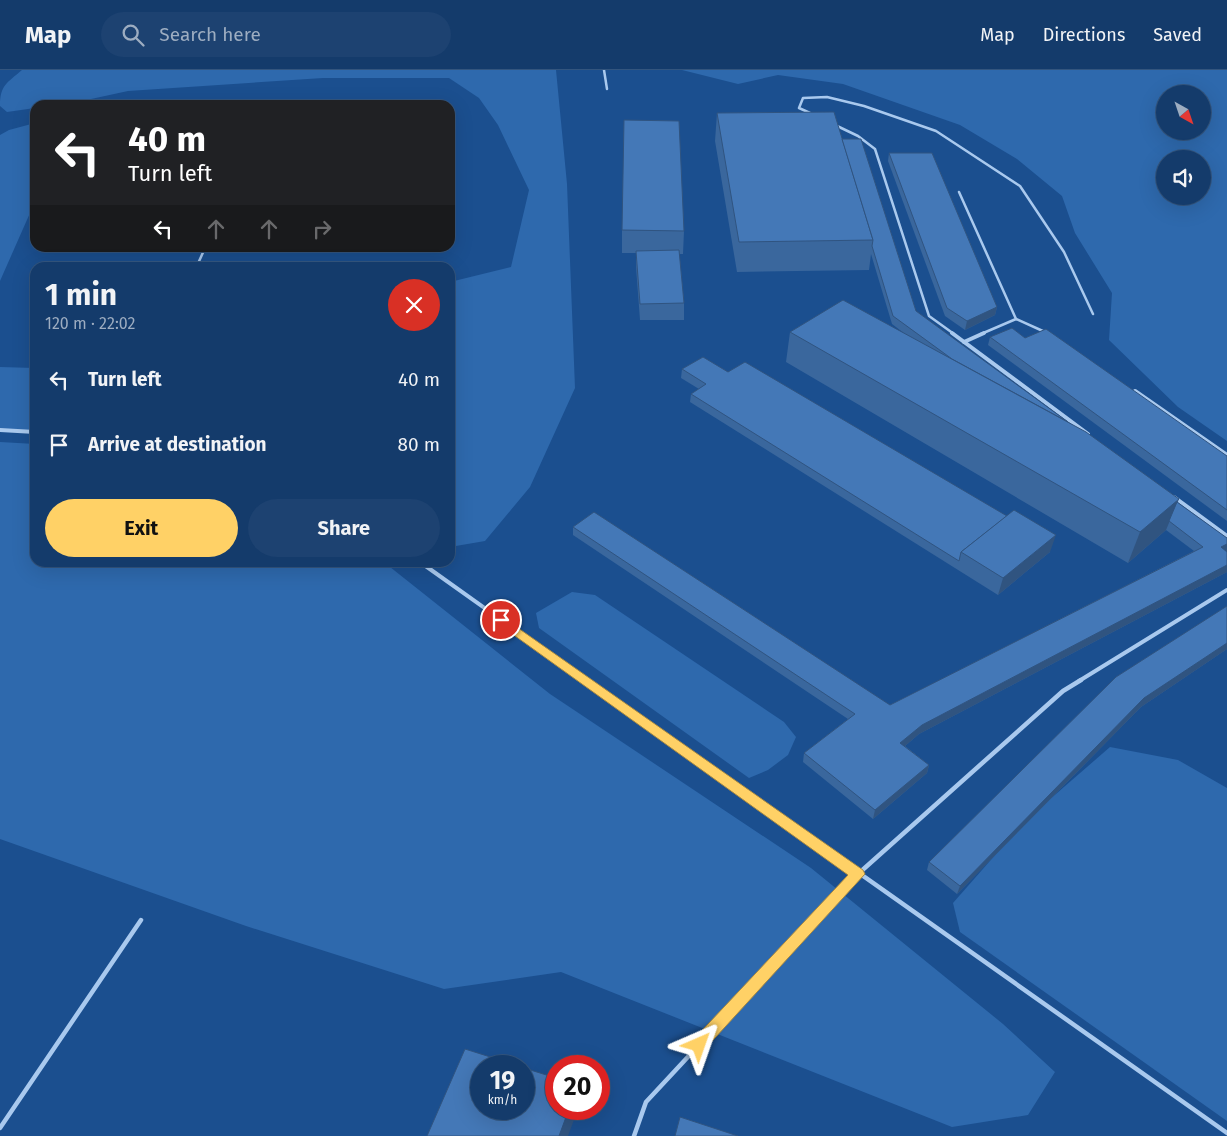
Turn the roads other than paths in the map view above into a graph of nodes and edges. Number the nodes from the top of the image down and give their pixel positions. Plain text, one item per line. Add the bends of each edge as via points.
1 (604, 70) edge
2 (607, 89) dead end
3 (816, 116) edge
4 (833, 124) edge
5 (959, 192) dead end
6 (1093, 314) dead end
7 (1016, 319) junction
8 (1048, 333) edge
9 (964, 342) junction
10 (1129, 388) edge
11 (0, 430) edge
12 (30, 432) edge
13 (1091, 436) edge
14 (1227, 455) edge
15 (1171, 494) edge
16 (1227, 536) edge
17 (427, 567) edge
18 (1227, 590) edge
19 (858, 874) junction
20 (141, 920) dead end
21 (0, 1128) edge
22 (1227, 1133) edge
23 (634, 1136) edge

1 - 2 lane
3 - 6 lane via 799,108 804,98 827,97 864,106 936,131 1020,186 1064,252
4 - 9 lane via 875,149 929,316
5 - 7 lane
7 - 8 lane
7 - 9 lane
9 - 13 lane
10 - 14 lane
11 - 12 lane
15 - 16 lane
17 - 19 lane
18 - 19 lane via 1063,691
19 - 22 lane
19 - 23 lane via 646,1102
20 - 21 lane

